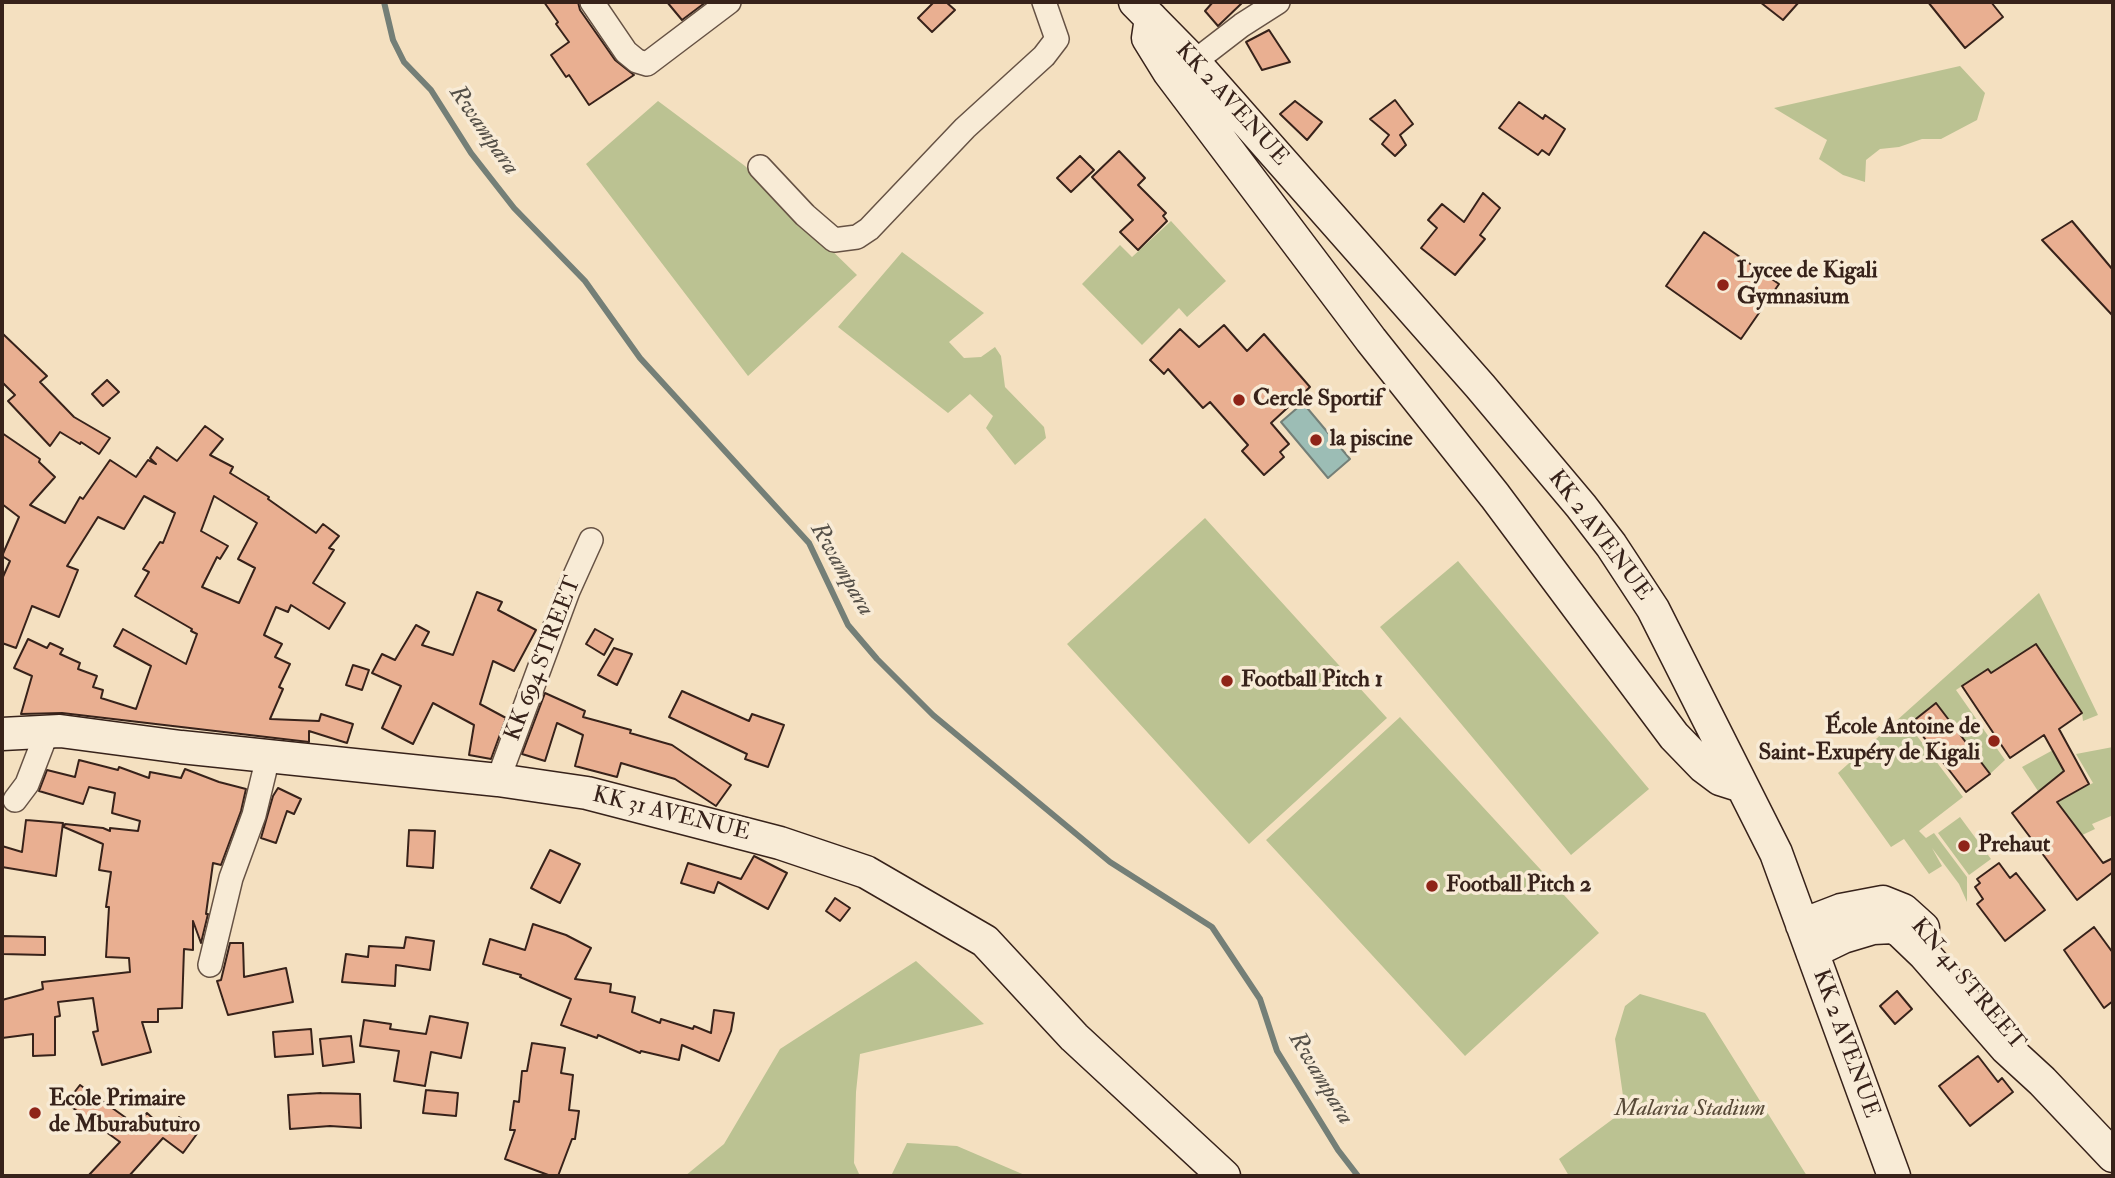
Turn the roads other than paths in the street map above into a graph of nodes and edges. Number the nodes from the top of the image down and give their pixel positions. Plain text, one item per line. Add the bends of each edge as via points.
1 (592, 2) edge
2 (729, 2) edge
3 (1044, 2) edge
4 (1278, 2) edge
5 (1143, 10) edge
6 (1194, 62) junction
7 (760, 167) dead end
8 (591, 540) dead end
9 (47, 732) junction
10 (2, 734) edge
11 (268, 757) junction
12 (498, 780) junction
13 (1742, 786) junction
14 (15, 800) dead end
15 (1807, 939) junction
16 (211, 965) dead end
17 (2113, 1156) edge
18 (1224, 1176) edge
19 (1894, 1176) edge

1 - 2 street via 626,52 648,64
3 - 7 street via 1056,39 1044,56 857,237 834,240
4 - 6 street
5 - 6 main road, KK 2 AVENUE
5 - 13 main road via 1148,38 1169,72 1674,736 1720,779
6 - 13 main road, KK 2 AVENUE via 1480,386 1611,545 1653,608
8 - 12 street, KK 694 STREET
9 - 10 main road, KK 31 AVENUE
9 - 11 main road, KK 31 AVENUE
9 - 14 street via 27,784
11 - 12 main road, KK 31 AVENUE
11 - 16 street via 254,815 231,878
12 - 18 main road, KK 31 AVENUE via 587,793 780,843 866,872 985,941 1074,1037
13 - 15 main road, KK 2 AVENUE via 1776,853
15 - 17 main road, KN 41 STREET via 1893,927 1924,954 2006,1048
15 - 19 main road, KK 2 AVENUE

